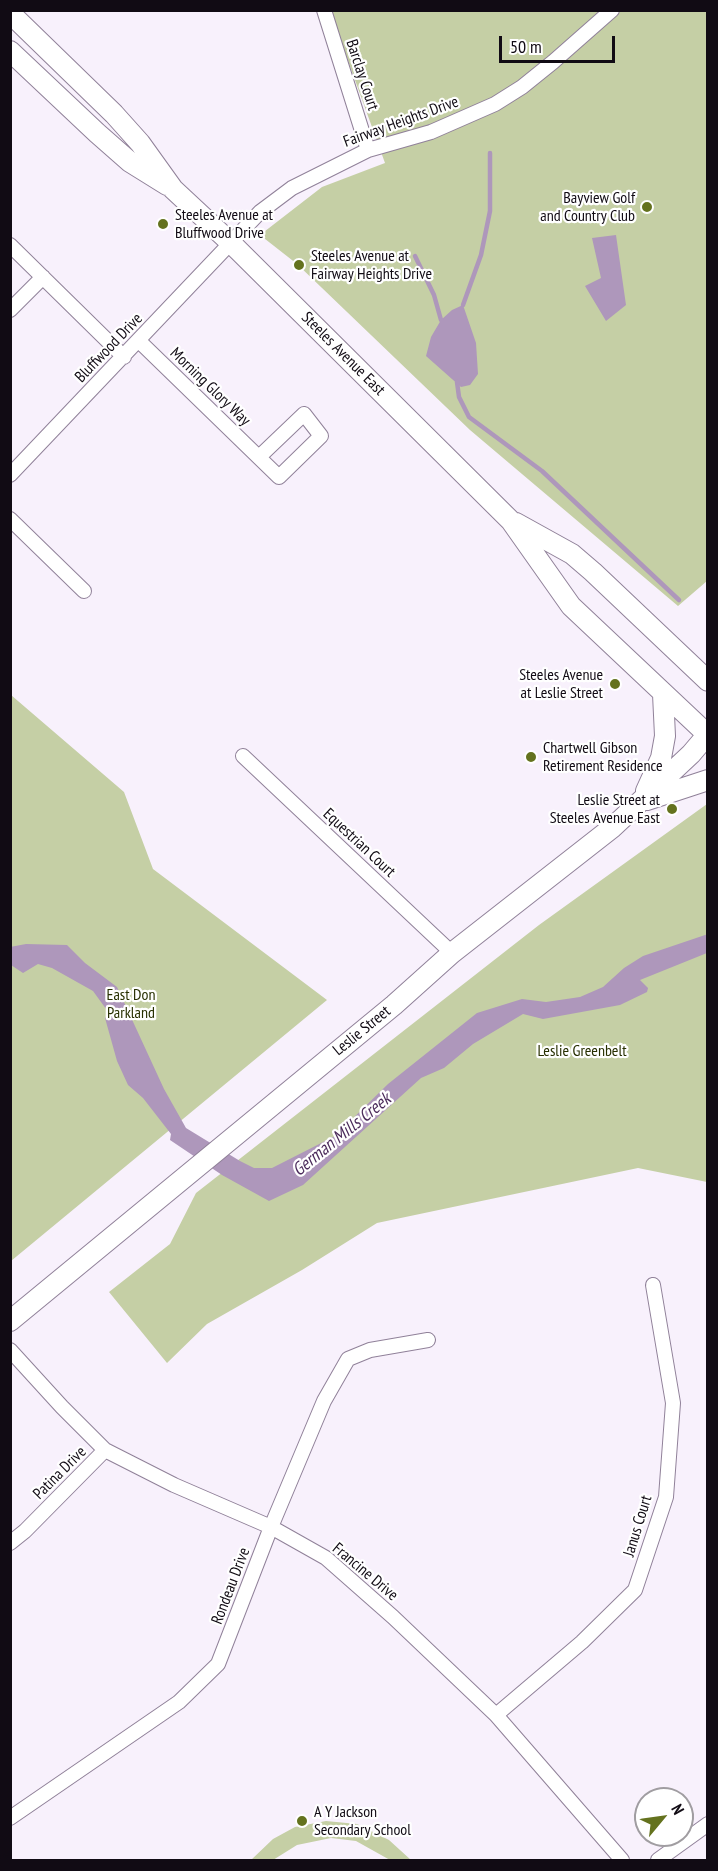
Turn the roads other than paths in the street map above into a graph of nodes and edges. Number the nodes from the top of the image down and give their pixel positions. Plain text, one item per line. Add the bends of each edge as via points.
1 (324, 10) edge
2 (612, 10) edge
3 (10, 13) edge
4 (10, 51) edge
5 (368, 150) junction
6 (173, 189) junction
7 (232, 244) junction
8 (10, 245) edge
9 (43, 277) junction
10 (10, 310) edge
11 (139, 341) junction
12 (124, 357) junction
13 (259, 457) junction
14 (10, 475) edge
15 (10, 519) edge
16 (511, 521) junction
17 (84, 591) dead end
18 (708, 681) edge
19 (663, 694) junction
20 (707, 735) edge
21 (243, 756) dead end
22 (708, 780) edge
23 (641, 801) junction
24 (452, 953) junction
25 (652, 1285) dead end
26 (10, 1321) edge
27 (428, 1340) dead end
28 (10, 1350) edge
29 (105, 1450) junction
30 (271, 1527) junction
31 (10, 1543) edge
32 (496, 1715) junction
33 (10, 1818) edge
34 (708, 1824) edge
35 (622, 1860) edge
36 (658, 1860) edge

1 - 5 street, Barclay Court
2 - 5 street, Fairway Heights Drive via 522,87 495,104 431,132
3 - 6 main road, Steeles Avenue East via 114,114
4 - 6 main road, Steeles Avenue East via 130,162
5 - 7 street, Fairway Heights Drive via 292,188 260,212
6 - 7 main road, Steeles Avenue East
7 - 11 street, Bluffwood Drive
7 - 16 main road, Steeles Avenue East
8 - 9 street
9 - 10 street
9 - 12 street
11 - 12 street, Bluffwood Drive
11 - 13 street, Morning Glory Way
12 - 14 street, Bluffwood Drive
13 - 13 street, Morning Glory Way via 279,477 321,436 304,414
15 - 17 street
16 - 18 main road, Steeles Avenue East via 572,554
16 - 19 main road, Steeles Avenue East via 571,606
19 - 20 main road, Steeles Avenue East
19 - 23 main road via 665,736 661,758
20 - 23 main road, Leslie Street
21 - 24 street, Equestrian Court
22 - 23 main road
23 - 24 main road, Leslie Street
24 - 26 main road, Leslie Street
25 - 32 street, Janus Court via 673,1403 666,1497 635,1590 582,1642
27 - 30 street, Rondeau Drive via 370,1350 348,1359 324,1401
28 - 29 street, Francine Drive
29 - 30 street, Francine Drive
29 - 31 street, Patina Drive
30 - 32 street, Francine Drive via 326,1558
30 - 33 street, Rondeau Drive via 218,1664 179,1702
32 - 35 street, Francine Drive
34 - 36 street

